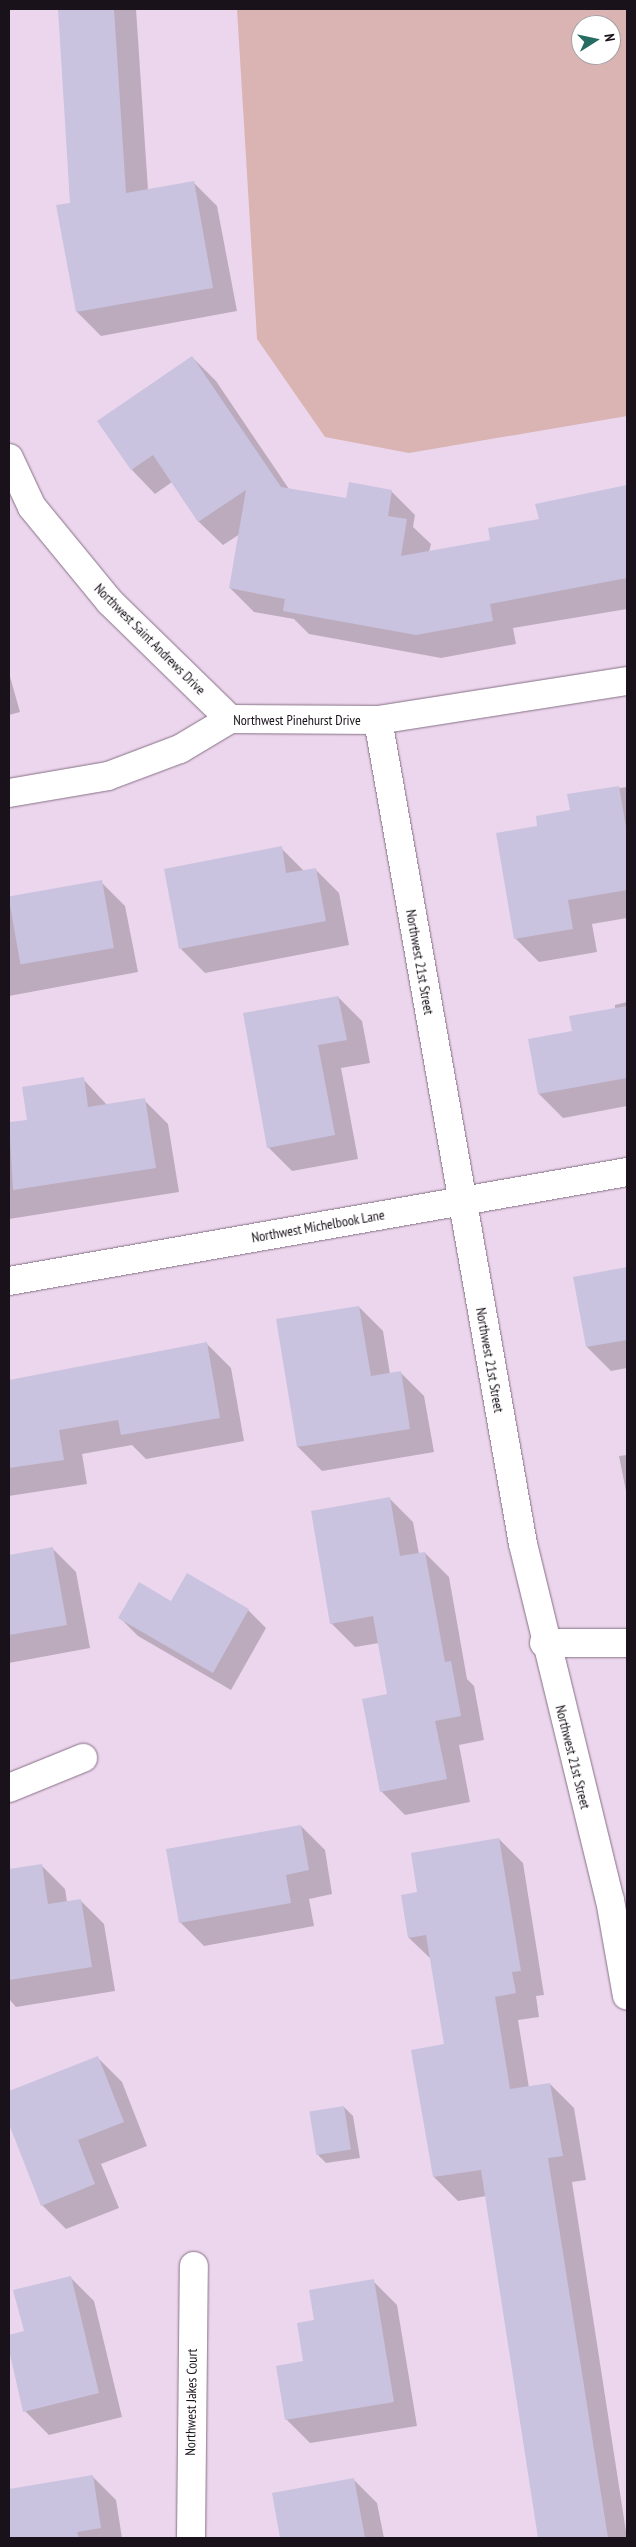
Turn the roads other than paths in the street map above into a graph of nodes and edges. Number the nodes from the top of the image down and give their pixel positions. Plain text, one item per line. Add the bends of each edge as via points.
1 (9, 458) edge
2 (627, 682) edge
3 (230, 719) junction
4 (378, 720) junction
5 (9, 793) edge
6 (627, 1172) edge
7 (461, 1201) junction
8 (9, 1281) edge
9 (544, 1643) junction
10 (627, 1643) edge
11 (83, 1758) dead end
12 (9, 1788) edge
13 (627, 1996) edge
14 (194, 2266) dead end
15 (191, 2538) edge

1 - 3 street, Northwest Saint Andrews Drive via 32,507 110,602
2 - 4 street, Northwest Pinehurst Drive
3 - 4 street, Northwest Pinehurst Drive
3 - 5 street, Northwest Pinehurst Drive via 180,749 108,776
4 - 7 street, Northwest 21st Street
6 - 7 street, Northwest Michelbook Lane
7 - 8 street, Northwest Michelbook Lane
7 - 9 street, Northwest 21st Street
9 - 10 street
9 - 13 street, Northwest 21st Street via 610,1900
11 - 12 street
14 - 15 street, Northwest Jakes Court

